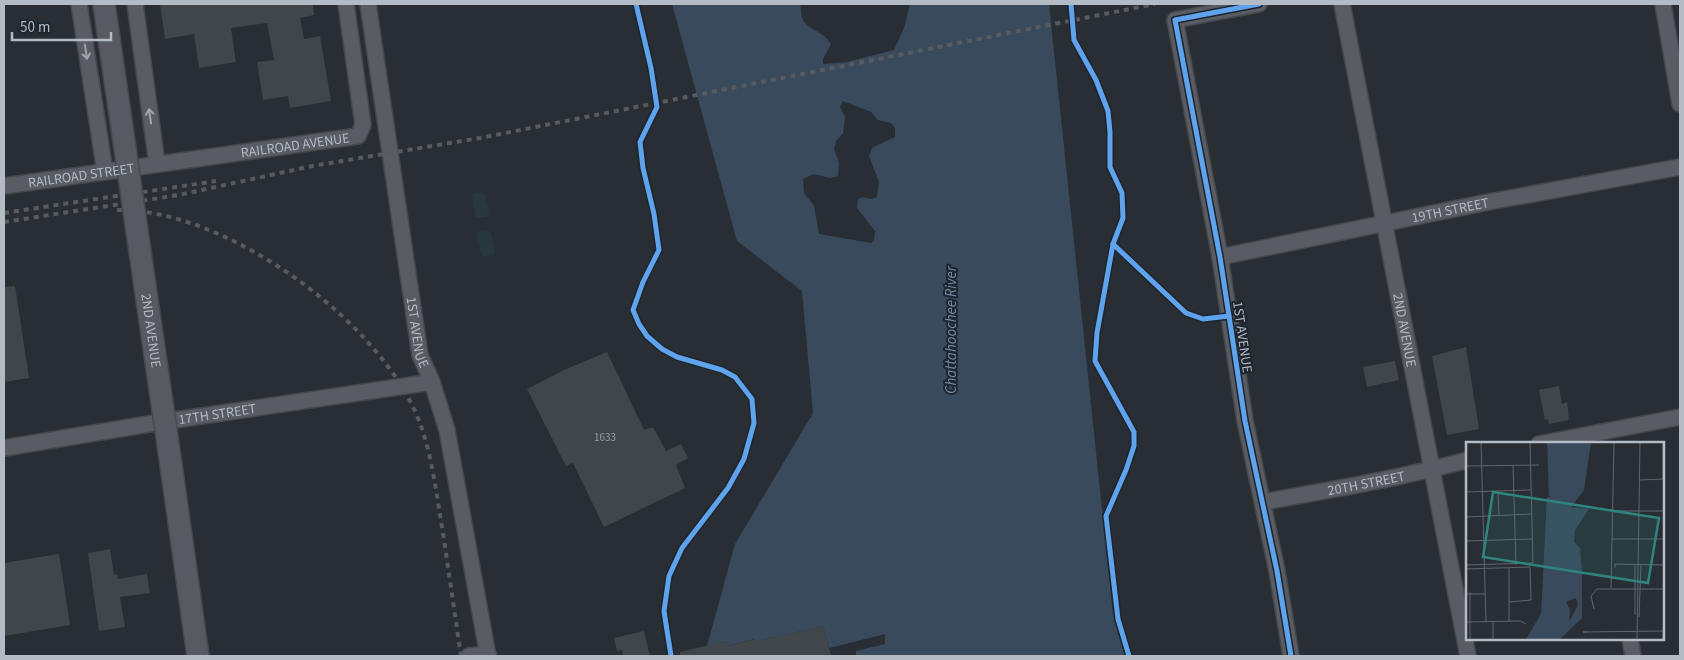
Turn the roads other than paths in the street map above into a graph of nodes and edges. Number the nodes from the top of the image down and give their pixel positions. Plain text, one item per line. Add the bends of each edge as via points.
1 (79, 4) edge
2 (104, 4) edge
3 (135, 4) edge
4 (346, 4) edge
5 (368, 4) edge
6 (1259, 4) edge
7 (1342, 4) edge
8 (1663, 4) edge
9 (1680, 104) edge
10 (157, 164) junction
11 (1680, 167) edge
12 (104, 172) junction
13 (4, 186) edge
14 (1384, 224) junction
15 (1220, 257) junction
16 (432, 382) junction
17 (1680, 417) edge
18 (1589, 439) edge
19 (1559, 442) edge
20 (4, 448) edge
21 (1466, 461) edge
22 (1431, 470) junction
23 (1263, 502) junction
24 (1630, 640) edge
25 (488, 655) edge
26 (198, 656) edge
27 (469, 656) edge
28 (1292, 656) edge
29 (1468, 656) edge
30 (1633, 656) edge

1 -> 12 street
2 - 26 main road, 2ND AVENUE, bridge
10 -> 3 street
4 - 10 street, RAILROAD AVENUE via 363,125 358,136
5 - 16 street, 1ST AVENUE via 420,355
6 - 15 street, 1ST AVENUE via 1175,20
7 - 14 street, 2ND AVENUE
8 - 9 street
10 - 12 street, RAILROAD STREET
11 - 14 street, 19TH STREET
12 - 13 street, RAILROAD STREET
14 - 15 street, 19TH STREET
14 - 22 street, 2ND AVENUE
15 - 23 street, 1ST AVENUE via 1245,421
16 - 20 street, 17TH STREET
16 - 25 street, 1ST AVENUE via 447,430
17 - 18 street
18 - 19 street
21 - 22 street, 20TH STREET
22 - 23 street, 20TH STREET
22 - 29 street, 2ND AVENUE
23 - 28 street, 1ST AVENUE
24 - 30 street
25 - 27 street

